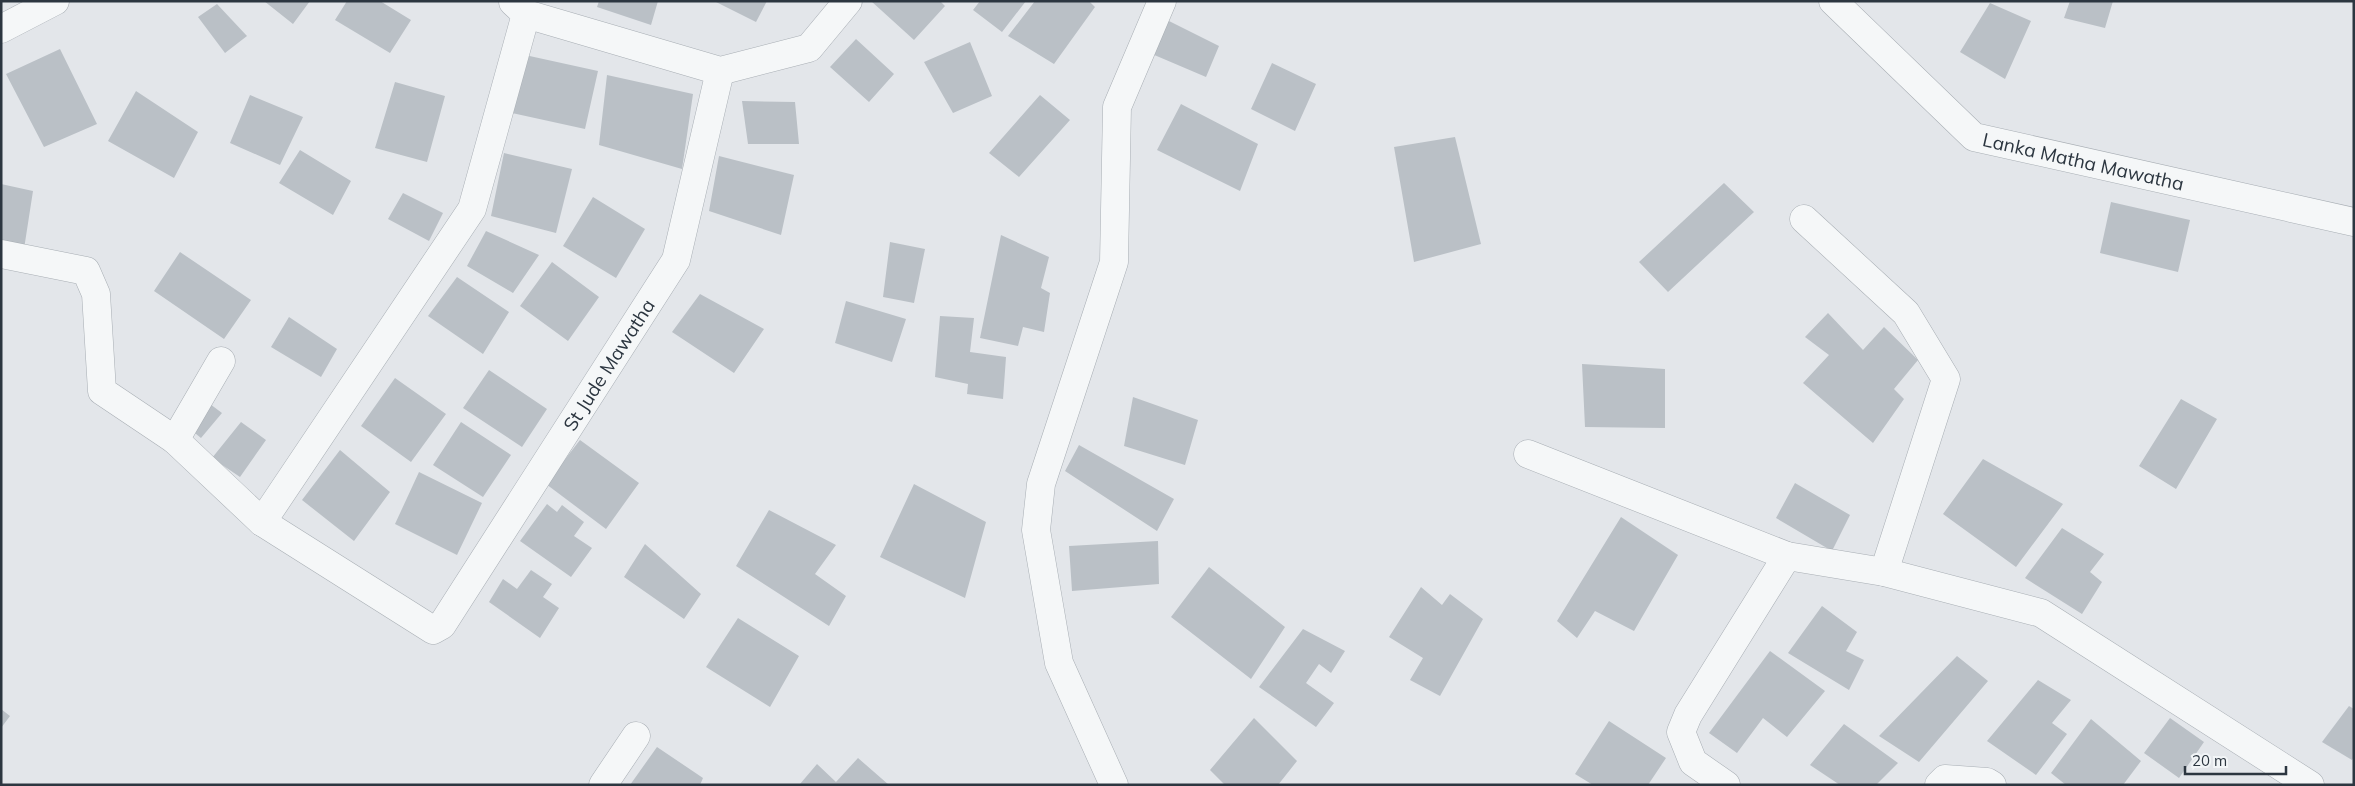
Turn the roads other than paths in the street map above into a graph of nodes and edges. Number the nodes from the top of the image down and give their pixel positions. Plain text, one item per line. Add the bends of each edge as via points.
1 (55, 1) edge
2 (848, 1) edge
3 (1162, 1) edge
4 (1833, 1) edge
5 (519, 7) edge
6 (1, 29) edge
7 (720, 71) junction
8 (1804, 220) dead end
9 (2354, 222) edge
10 (1, 254) edge
11 (221, 362) dead end
12 (175, 440) junction
13 (1528, 454) dead end
14 (262, 522) junction
15 (1787, 556) junction
16 (1884, 572) junction
17 (636, 736) dead end
18 (603, 785) edge
19 (1114, 785) edge
20 (1726, 785) edge
21 (1940, 785) edge
22 (1992, 785) edge
23 (2310, 785) edge

1 - 6 street
2 - 7 street via 809,48
3 - 19 street via 1117,107 1114,262 1041,484 1036,530 1059,663
4 - 9 street, Lanka Matha Mawatha via 1974,137
5 - 7 street
5 - 14 street via 472,209
7 - 14 street, St Jude Mawatha via 676,260 442,625 433,630
8 - 16 street via 1906,313 1946,379
10 - 12 street via 86,271 96,294 102,391
11 - 12 street
12 - 14 street
13 - 15 street
15 - 16 street
15 - 20 street via 1688,715 1681,732 1693,762
16 - 23 street via 2041,613
17 - 18 street
21 - 22 street via 1945,780

